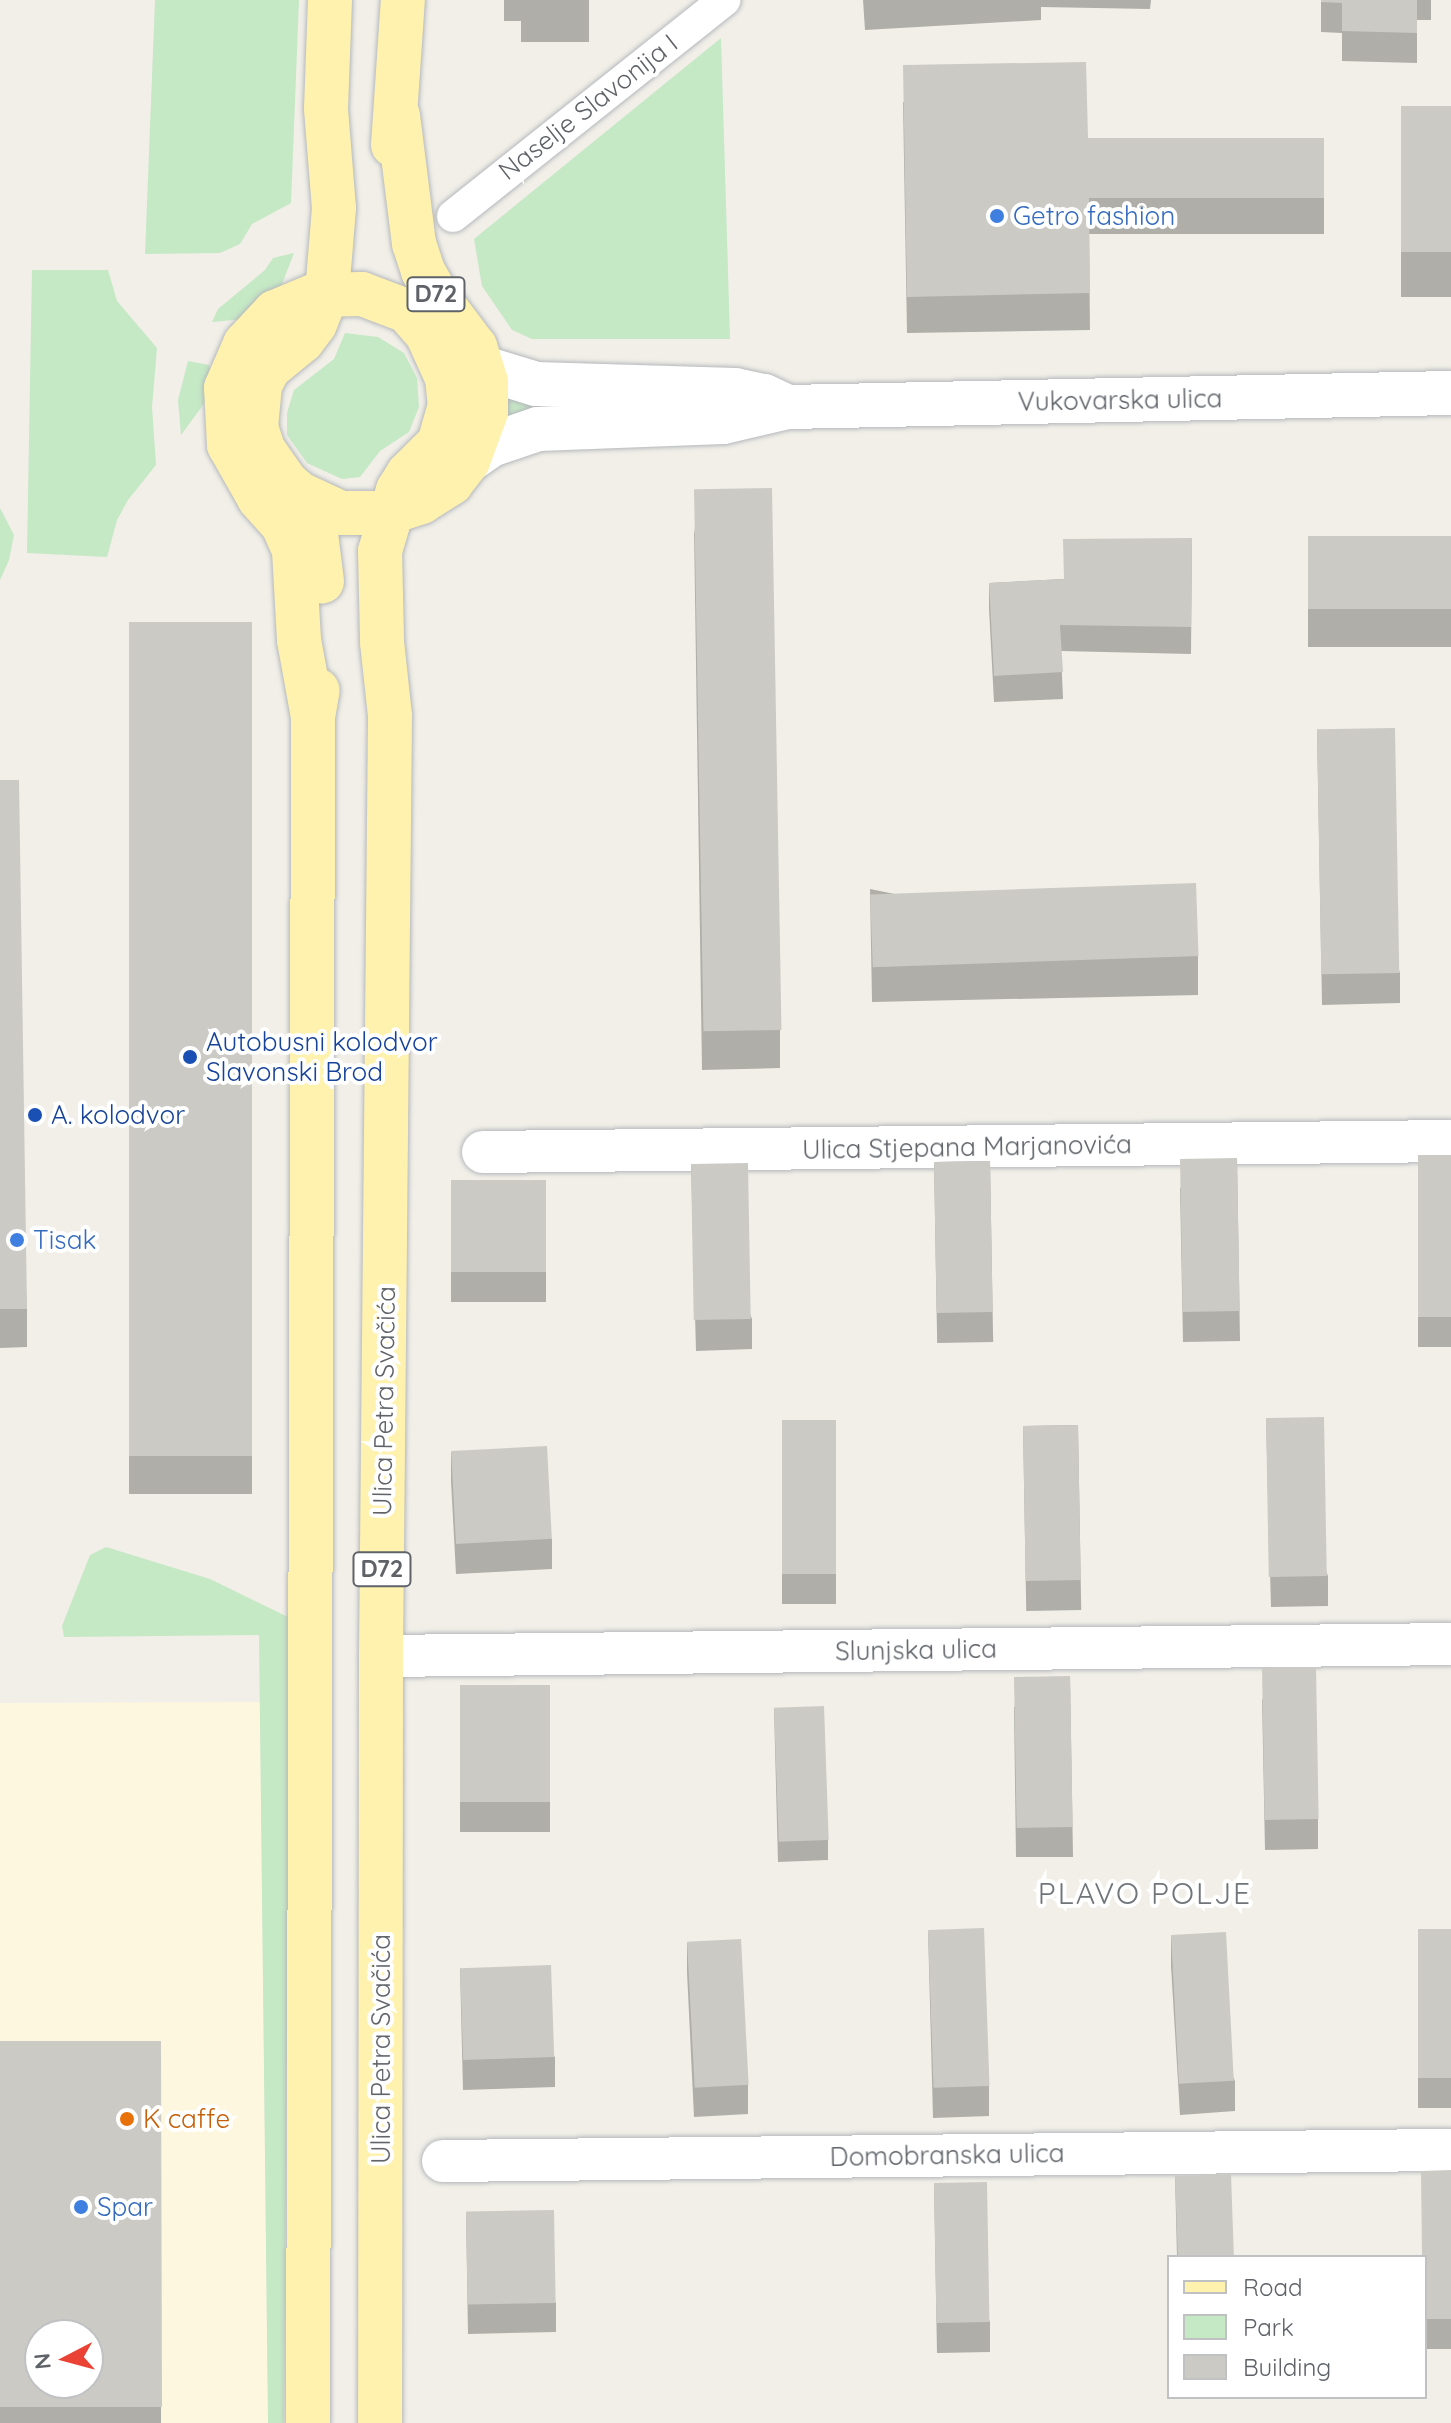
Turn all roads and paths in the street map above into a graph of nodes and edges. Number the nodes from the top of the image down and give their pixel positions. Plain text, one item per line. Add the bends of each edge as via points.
1 (330, 0) edge
2 (403, 0) edge
3 (725, 0) edge
4 (398, 115) junction
5 (453, 216) dead end
6 (309, 298) junction
7 (417, 323) junction
8 (484, 368) junction
9 (1451, 393) edge
10 (788, 407) junction
11 (468, 461) junction
12 (300, 494) junction
13 (404, 507) junction
14 (313, 717) junction
15 (1451, 1141) edge
16 (483, 1152) dead end
17 (1451, 1644) edge
18 (381, 1656) junction
19 (1451, 2150) edge
20 (443, 2161) dead end
21 (308, 2423) edge
22 (380, 2423) edge

1 - 6 main road via 326,109 303,274
2 - 4 main road, D72
3 - 5 street, Naselje Slavonija I
4 - 7 main road, D72 via 387,194 387,243 390,269
4 - 8 main road, D72 via 423,271
6 - 7 main road, D72 via 362,294
6 - 12 main road via 323,309 302,341 269,368 256,402 263,449
6 - 14 main road via 258,327 245,344 226,388 225,417 229,445 241,471 283,525 294,550 299,640
7 - 8 main road, Vukovarska ulica
7 - 13 main road, D72 via 447,378 450,405 439,443 408,474
8 - 10 main road, Vukovarska ulica via 536,384 735,390
8 - 11 main road, D72 via 486,412
9 - 10 main road, Vukovarska ulica
10 - 11 main road, Vukovarska ulica via 723,422 538,429 491,445
11 - 13 main road, D72 via 451,483
12 - 13 main road via 341,513
12 - 14 main road via 314,518 322,580 324,629
13 - 18 main road, Ulica Petra Svačića / D72 via 380,551 379,592 390,716
14 - 21 main road
15 - 16 street, Ulica Stjepana Marjanovića
17 - 18 street, Slunjska ulica
18 - 22 main road, Ulica Petra Svačića / D72
19 - 20 street, Domobranska ulica

